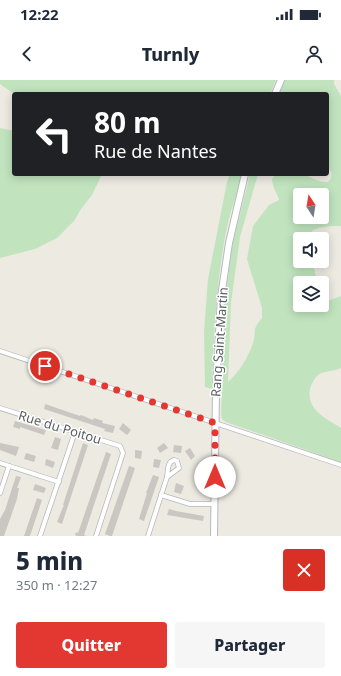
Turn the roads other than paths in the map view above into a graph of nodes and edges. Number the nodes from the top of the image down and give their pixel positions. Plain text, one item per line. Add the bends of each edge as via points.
1 (281, 80) edge
2 (276, 92) edge
3 (245, 176) edge
4 (0, 351) edge
5 (0, 408) edge
6 (215, 423) junction
7 (75, 432) junction
8 (0, 463) edge
9 (341, 465) edge
10 (9, 466) junction
11 (167, 478) dead end
12 (59, 482) junction
13 (0, 493) edge
14 (161, 495) junction
15 (215, 504) junction
16 (40, 536) edge
17 (96, 536) edge
18 (148, 536) edge
19 (214, 536) edge

1 - 2 street
3 - 6 street, Rang Saint-Martin via 229,243 221,297
4 - 6 street
5 - 7 street, Rue du Poitou
6 - 9 street
6 - 15 street, Rang Saint-Martin
7 - 12 street
7 - 17 street, Rue du Poitou via 120,446 123,453
8 - 10 street
10 - 12 street
10 - 13 street
11 - 14 street
12 - 16 street
14 - 15 street via 190,504
14 - 18 street
15 - 19 street, Rang Saint-Martin

